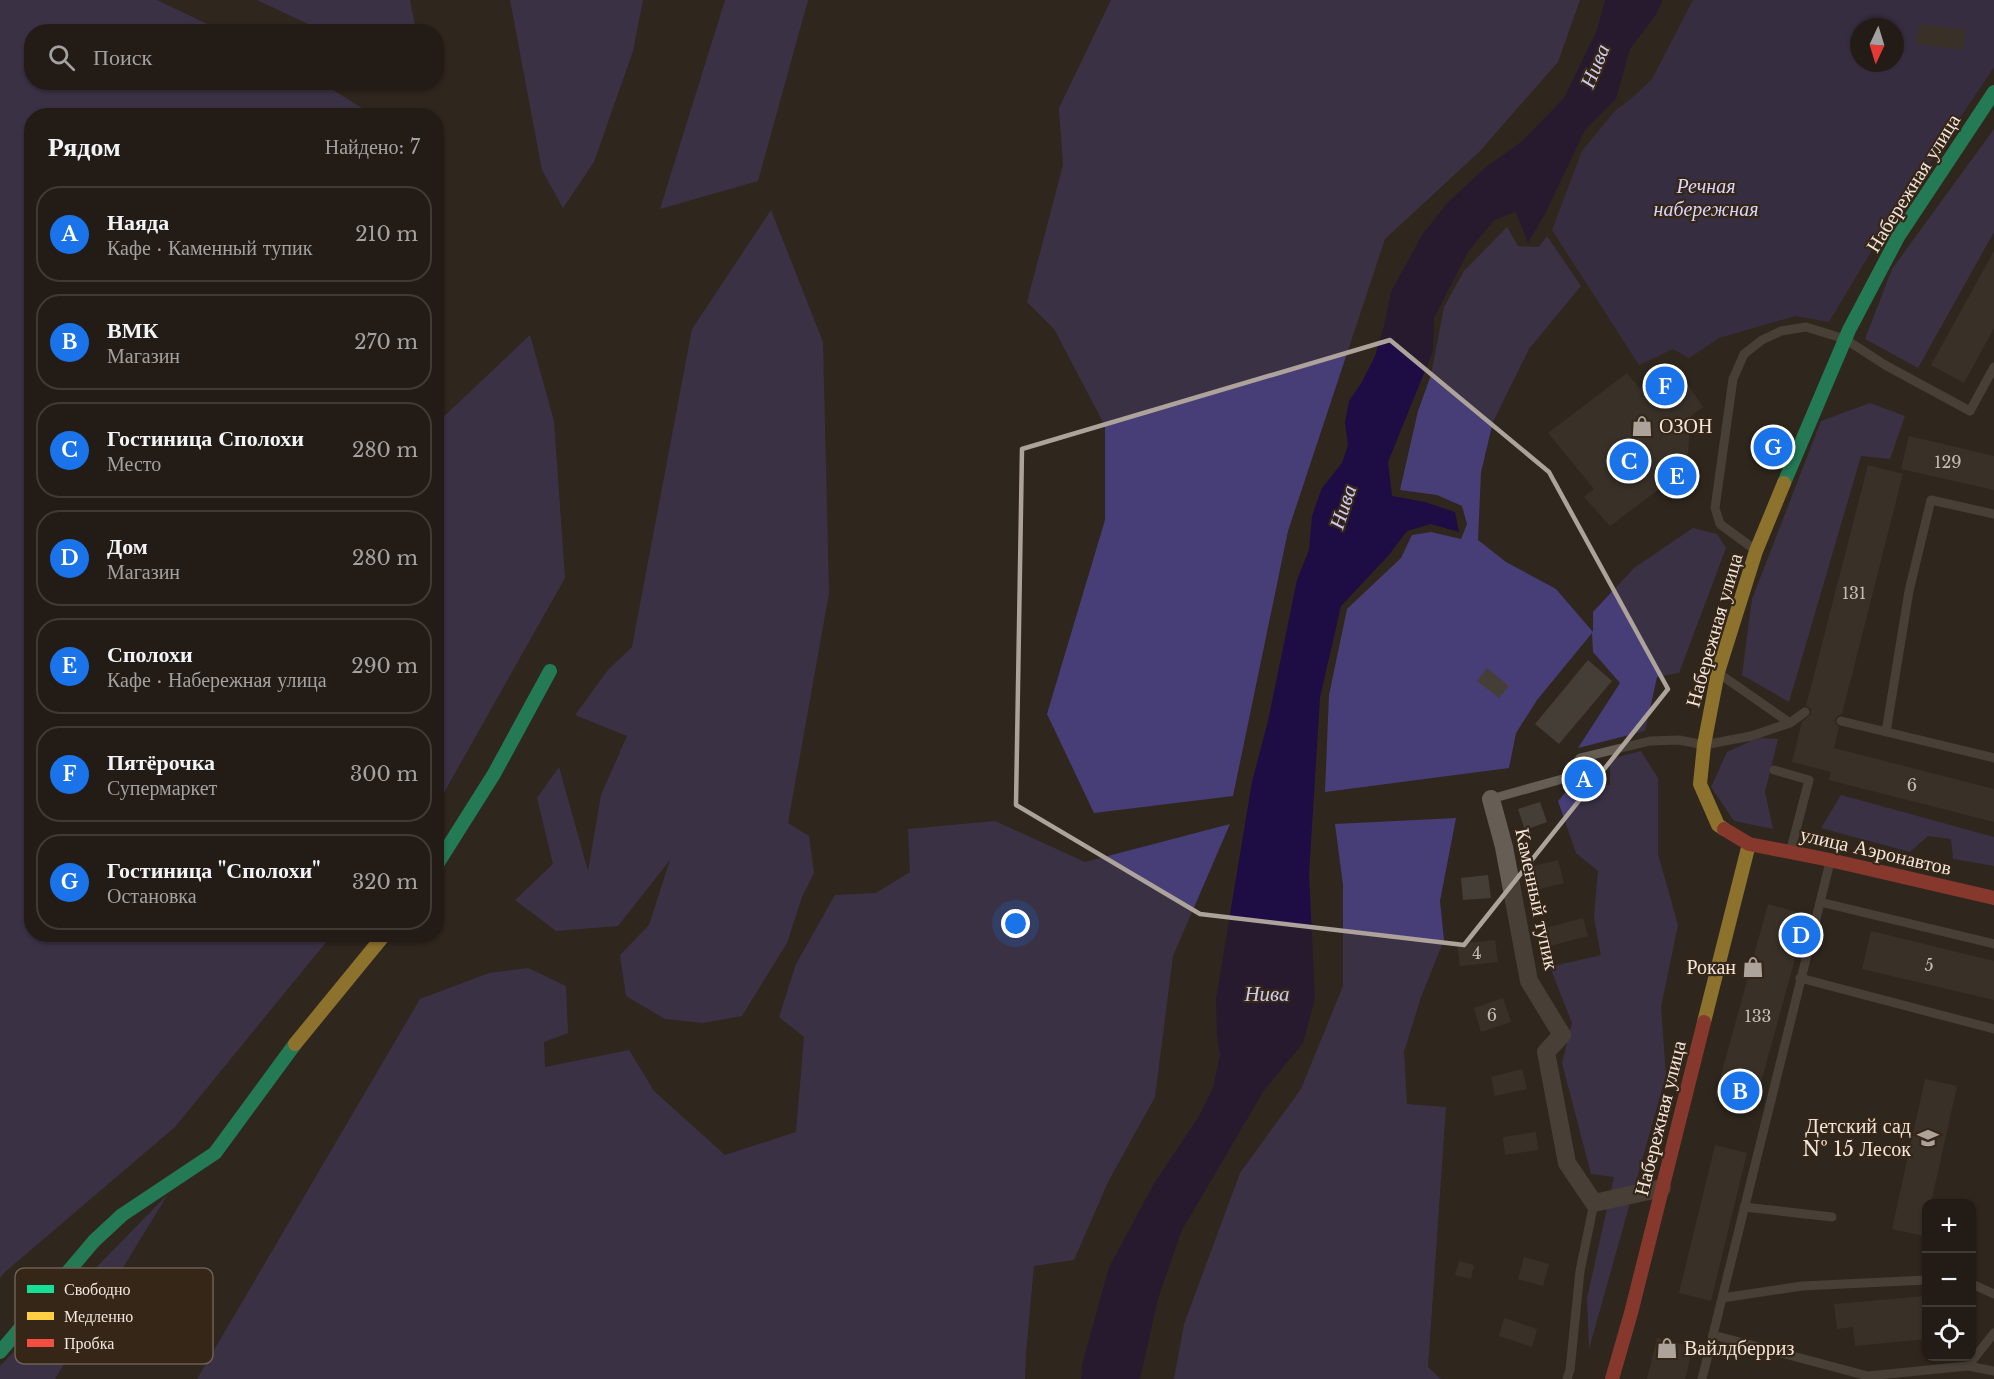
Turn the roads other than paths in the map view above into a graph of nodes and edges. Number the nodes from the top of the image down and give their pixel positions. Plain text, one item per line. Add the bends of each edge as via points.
1 (1994, 92) edge
2 (1845, 339) junction
3 (1994, 367) edge
4 (1994, 514) edge
5 (1756, 551) junction
6 (550, 671) dead end
7 (1718, 672) junction
8 (1805, 712) dead end
9 (1841, 721) dead end
10 (1790, 723) junction
11 (1886, 732) junction
12 (1704, 745) junction
13 (1994, 758) edge
14 (1774, 770) dead end
15 (1491, 799) joint
16 (1749, 844) junction
17 (1791, 852) junction
18 (444, 853) edge
19 (1830, 860) junction
20 (1994, 898) edge
21 (1820, 902) junction
22 (379, 942) edge
23 (1994, 945) edge
24 (1800, 978) junction
25 (1994, 1029) edge
26 (1662, 1188) junction
27 (1594, 1203) junction
28 (1744, 1207) junction
29 (1832, 1217) dead end
30 (71, 1268) edge
31 (1922, 1280) edge
32 (1976, 1286) edge
33 (1994, 1294) edge
34 (1722, 1298) junction
35 (1994, 1333) edge
36 (15, 1334) edge
37 (1713, 1335) junction
38 (0, 1352) edge
39 (1968, 1366) junction
40 (1994, 1371) edge
41 (1867, 1377) edge
42 (1567, 1379) edge
43 (1612, 1379) edge
44 (1702, 1379) edge

1 - 2 street, Набережная улица via 1898,237
2 - 3 lane via 1970,411
2 - 5 street, Набережная улица
2 - 5 lane via 1806,327 1781,331 1744,354 1733,379 1716,508 1720,524
4 - 11 lane via 1931,500 1909,591
5 - 7 street, Набережная улица
6 - 18 street via 494,774
7 - 10 lane
7 - 12 street, Набережная улица
8 - 10 lane
9 - 11 lane
10 - 12 lane
11 - 13 lane
12 - 15 lane via 1679,740 1650,741 1580,758 1566,778
12 - 16 street, Набережная улица via 1700,784 1718,825
14 - 17 lane via 1809,780
15 - 27 street, Каменный тупик via 1529,981 1562,1035 1546,1052 1568,1163
16 - 17 street, улица Аэронавтов
16 - 26 street, Набережная улица
17 - 19 street, улица Аэронавтов
19 - 20 street, улица Аэронавтов
19 - 21 lane
21 - 23 lane
21 - 24 lane
22 - 30 street via 295,1044 215,1153 122,1215
24 - 25 lane
24 - 28 lane
26 - 27 street
26 - 43 street, Набережная улица
27 - 42 lane via 1580,1271
28 - 29 lane
28 - 34 lane
31 - 34 lane via 1803,1286
32 - 33 lane
34 - 37 lane
35 - 39 lane
36 - 38 street
37 - 41 lane
37 - 44 lane
39 - 40 lane
39 - 41 lane

